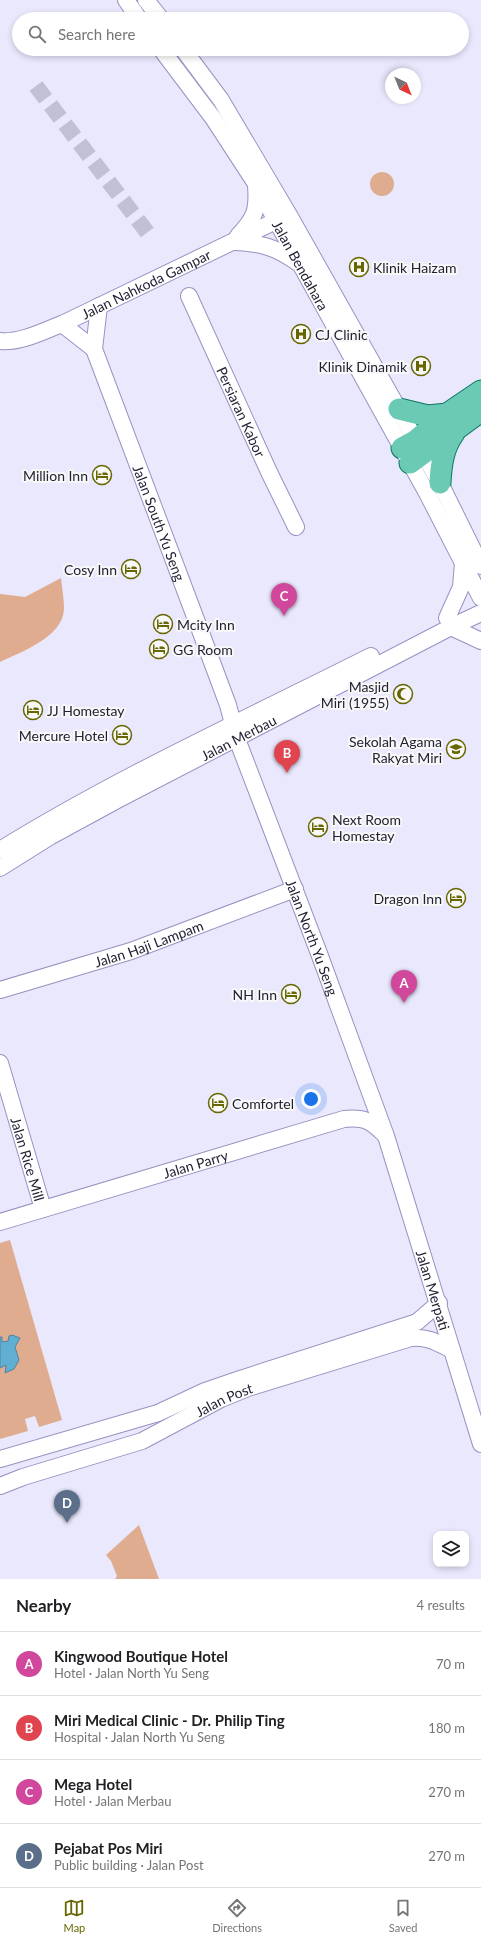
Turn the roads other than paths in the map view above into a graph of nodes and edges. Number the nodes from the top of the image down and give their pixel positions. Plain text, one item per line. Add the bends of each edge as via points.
1 (126, 0) edge
2 (146, 0) edge
3 (134, 12) edge
4 (155, 12) edge
5 (166, 56) edge
6 (188, 56) edge
7 (256, 184) junction
8 (283, 218) junction
9 (233, 242) junction
10 (303, 266) junction
11 (189, 296) dead end
12 (99, 306) junction
13 (62, 324) junction
14 (0, 342) edge
15 (94, 349) junction
16 (481, 391) edge
17 (399, 409) junction
18 (481, 411) edge
19 (452, 421) junction
20 (413, 452) junction
21 (440, 483) junction
22 (296, 527) dead end
23 (464, 564) junction
24 (481, 566) edge
25 (481, 599) edge
26 (481, 613) edge
27 (449, 622) junction
28 (481, 641) edge
29 (235, 732) junction
30 (0, 850) edge
31 (0, 868) edge
32 (295, 889) junction
33 (0, 990) edge
34 (0, 1063) edge
35 (386, 1136) junction
36 (43, 1209) junction
37 (0, 1222) edge
38 (439, 1303) junction
39 (452, 1350) junction
40 (481, 1444) edge
41 (7, 1458) edge
42 (20, 1478) junction
43 (0, 1486) edge

1 - 3 street
2 - 4 street
5 - 7 street, Jalan Bendahara via 213,118
6 - 8 street, Jalan Bendahara via 221,100
7 - 8 street, Jalan Bendahara
7 - 9 street via 257,203 254,216
8 - 9 street, Jalan Nahkoda Gampar
8 - 10 street, Jalan Bendahara
8 - 17 street, Jalan Bendahara
9 - 10 street via 252,243 281,251
9 - 12 street, Jalan Nahkoda Gampar
10 - 20 street, Jalan Bendahara
11 - 22 street, Persiaran Kabor via 268,472
12 - 13 street, Jalan Nahkoda Gampar
12 - 15 street, Jalan South Yu Seng
13 - 14 street, Jalan Nahkoda Gampar via 24,338
13 - 15 street
15 - 29 street, Jalan South Yu Seng via 205,644
16 - 19 main road
17 - 19 main road
17 - 20 street, Jalan Bendahara
18 - 19 main road
19 - 20 main road
19 - 21 main road via 441,463
20 - 21 street, Jalan Bendahara
20 - 23 street, Jalan Bendahara
21 - 24 street, Jalan Bendahara
23 - 25 street, Jalan Bendahara
23 - 27 street via 461,587
25 - 27 street, Jalan Merbau
26 - 27 street, Jalan Merbau
27 - 28 street
27 - 29 street, Jalan Merbau
29 - 30 street, Jalan Merbau via 44,823
29 - 31 street, Jalan Merbau via 51,836
29 - 32 street, Jalan North Yu Seng
32 - 33 street, Jalan Haji Lampam via 131,951
32 - 35 street, Jalan North Yu Seng
34 - 36 street, Jalan Rice Mill
35 - 36 street, Jalan Parry via 372,1122 358,1118 344,1119
35 - 38 street, Jalan Merpati
36 - 37 street, Jalan Parry
38 - 39 street, Jalan Merpati
38 - 41 street, Jalan Post via 417,1322 205,1391 158,1413
39 - 40 street, Jalan Merpati
39 - 42 street, Jalan Post via 422,1337 411,1338 248,1388 221,1399 142,1441
41 - 42 street
42 - 43 street, Jalan Post

